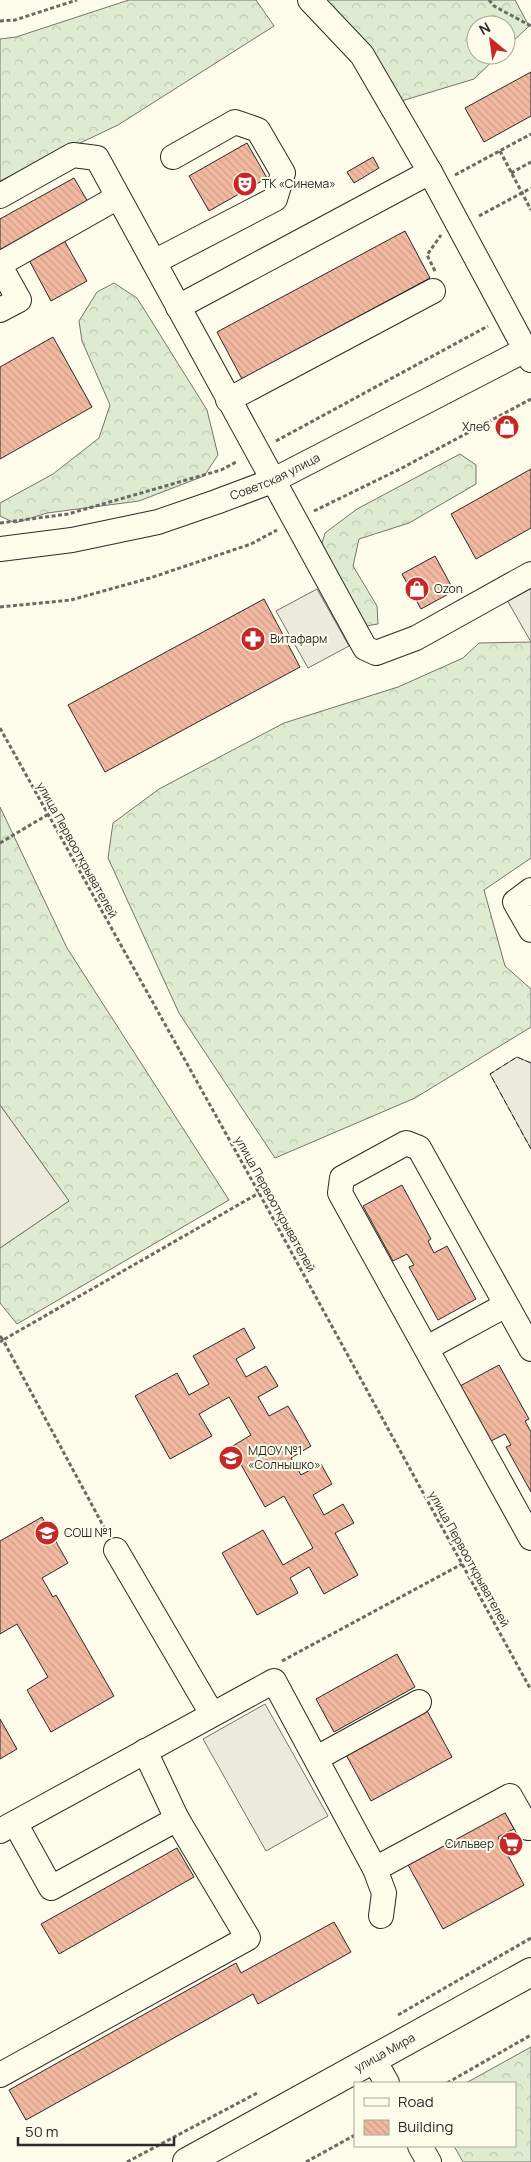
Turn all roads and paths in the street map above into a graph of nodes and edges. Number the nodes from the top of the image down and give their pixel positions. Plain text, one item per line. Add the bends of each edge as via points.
1 (77, 0) edge
2 (310, 0) edge
3 (489, 0) edge
4 (0, 22) edge
5 (531, 26) edge
6 (531, 134) edge
7 (500, 151) junction
8 (173, 157) dead end
9 (531, 162) edge
10 (511, 172) junction
11 (434, 178) junction
12 (531, 188) edge
13 (522, 193) junction
14 (0, 196) edge
15 (118, 197) junction
16 (531, 210) edge
17 (457, 221) junction
18 (154, 262) junction
19 (0, 265) edge
20 (433, 290) joint
21 (178, 307) junction
22 (0, 310) edge
23 (529, 353) edge
24 (228, 400) junction
25 (272, 481) junction
26 (0, 549) edge
27 (531, 574) edge
28 (0, 728) edge
29 (47, 815) junction
30 (0, 843) edge
31 (531, 890) edge
32 (531, 930) edge
33 (259, 1193) junction
34 (506, 1305) junction
35 (0, 1336) edge
36 (1, 1341) edge
37 (427, 1348) junction
38 (531, 1349) edge
39 (529, 1532) edge
40 (116, 1550) joint
41 (531, 1690) edge
42 (419, 1702) dead end
43 (212, 1714) junction
44 (145, 1752) junction
45 (317, 1758) junction
46 (177, 1819) junction
47 (7, 1827) edge
48 (528, 1828) dead end
49 (375, 1869) junction
50 (381, 1916) dead end
51 (531, 1938) edge
52 (531, 1972) edge
53 (390, 2020) dead end
54 (531, 2036) edge
55 (380, 2072) edge
56 (0, 2075) edge
57 (359, 2082) edge
58 (449, 2082) edge
59 (354, 2084) edge
60 (263, 2090) dead end
61 (354, 2136) edge
62 (421, 2147) edge
63 (127, 2162) edge
64 (188, 2162) edge
65 (306, 2162) edge
66 (429, 2162) edge

1 - 4 path
2 - 11 street via 362,55
3 - 5 path
6 - 7 path
7 - 10 path
7 - 11 path
8 - 18 street via 235,122 258,130 283,173 275,199
9 - 10 path
10 - 13 path
11 - 17 street
11 - 21 street
12 - 13 path
13 - 16 path
13 - 17 path
14 - 15 street via 73,155 96,158
15 - 18 street
15 - 19 street
17 - 20 path via 427,255 437,275
17 - 23 street
18 - 21 street
19 - 22 street via 19,300
20 - 24 street
21 - 24 street
23 - 25 street, Советская улица
24 - 25 street
25 - 26 street, Советская улица via 158,522 72,540
25 - 27 street via 365,648 376,653 416,638
28 - 29 path, улица Первооткрывателей
29 - 30 path
29 - 33 path, улица Первооткрывателей
31 - 32 street via 515,902
33 - 36 path
33 - 41 path, улица Первооткрывателей
34 - 37 street
34 - 37 street via 419,1148 406,1143 342,1178 340,1193
34 - 38 street
35 - 36 path
36 - 40 path
37 - 39 street
40 - 43 street
42 - 45 street
43 - 44 street
43 - 45 street via 274,1680
44 - 46 street
44 - 47 street
45 - 49 street
46 - 47 street via 51,1888
46 - 56 street via 248,1938
48 - 49 street via 510,1796
49 - 50 street via 384,1893
51 - 53 path
52 - 55 main road, улица Мира
54 - 58 path
55 - 57 main road, улица Мира
59 - 64 main road, улица Мира
60 - 63 path
61 - 65 path
62 - 66 street

